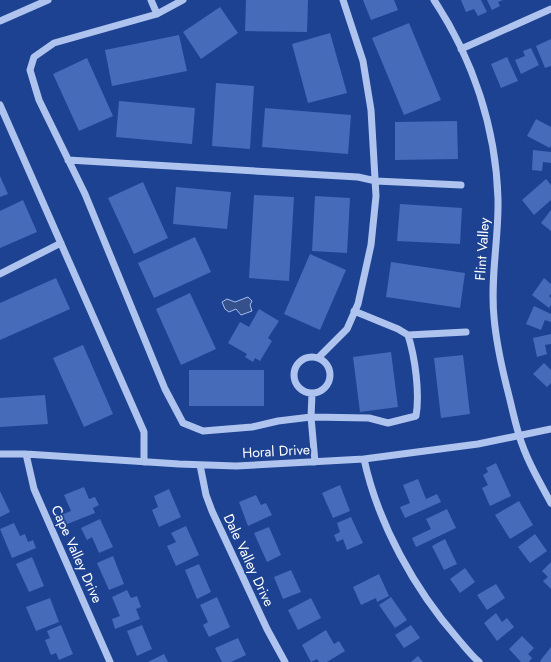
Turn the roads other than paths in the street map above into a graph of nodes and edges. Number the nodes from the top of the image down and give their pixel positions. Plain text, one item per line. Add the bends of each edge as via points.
1 (48, 0) edge
2 (151, 0) edge
3 (183, 0) edge
4 (343, 0) edge
5 (434, 0) edge
6 (551, 9) edge
7 (157, 14) junction
8 (0, 21) edge
9 (461, 49) junction
10 (0, 105) edge
11 (68, 160) junction
12 (376, 181) junction
13 (461, 185) dead end
14 (61, 243) junction
15 (0, 274) edge
16 (354, 311) junction
17 (466, 332) dead end
18 (408, 334) junction
19 (318, 358) junction
20 (312, 394) junction
21 (311, 417) junction
22 (551, 430) edge
23 (519, 436) junction
24 (0, 454) edge
25 (26, 454) junction
26 (364, 459) junction
27 (144, 462) junction
28 (315, 462) junction
29 (200, 464) junction
30 (551, 503) edge
31 (110, 662) edge
32 (285, 662) edge
33 (479, 662) edge

1 - 8 street
2 - 7 street
3 - 7 street
4 - 12 street via 363,61 371,110
5 - 9 street, Flint Valley
6 - 9 street
7 - 11 street via 54,43 34,57 30,70 39,100
9 - 23 street, Flint Valley via 482,102 496,162 498,199 493,285 494,316 502,367
10 - 14 street
11 - 12 street via 358,177
11 - 21 street via 85,194 165,389 183,423 203,431 252,427
12 - 13 street
12 - 16 street via 371,246 358,304
14 - 15 street
14 - 27 street via 144,432
16 - 18 street
16 - 19 street via 347,329
17 - 18 street
18 - 21 street via 412,347 418,403 416,416 388,423 369,418
19 - 20 street via 328,368 329,382 325,388
19 - 20 street via 304,358 294,368 293,375 299,389
20 - 21 street
21 - 28 street
22 - 23 street, Horal Drive
23 - 26 street, Horal Drive via 470,446
23 - 30 street, Flint Valley
24 - 25 street, Horal Drive
25 - 27 street, Horal Drive
25 - 31 street, Cape Valley Drive via 34,489
26 - 28 street, Horal Drive
26 - 33 street via 381,514 405,563 445,624
27 - 29 street, Horal Drive
28 - 29 street, Horal Drive via 236,466
29 - 32 street, Dale Valley Drive via 212,511

